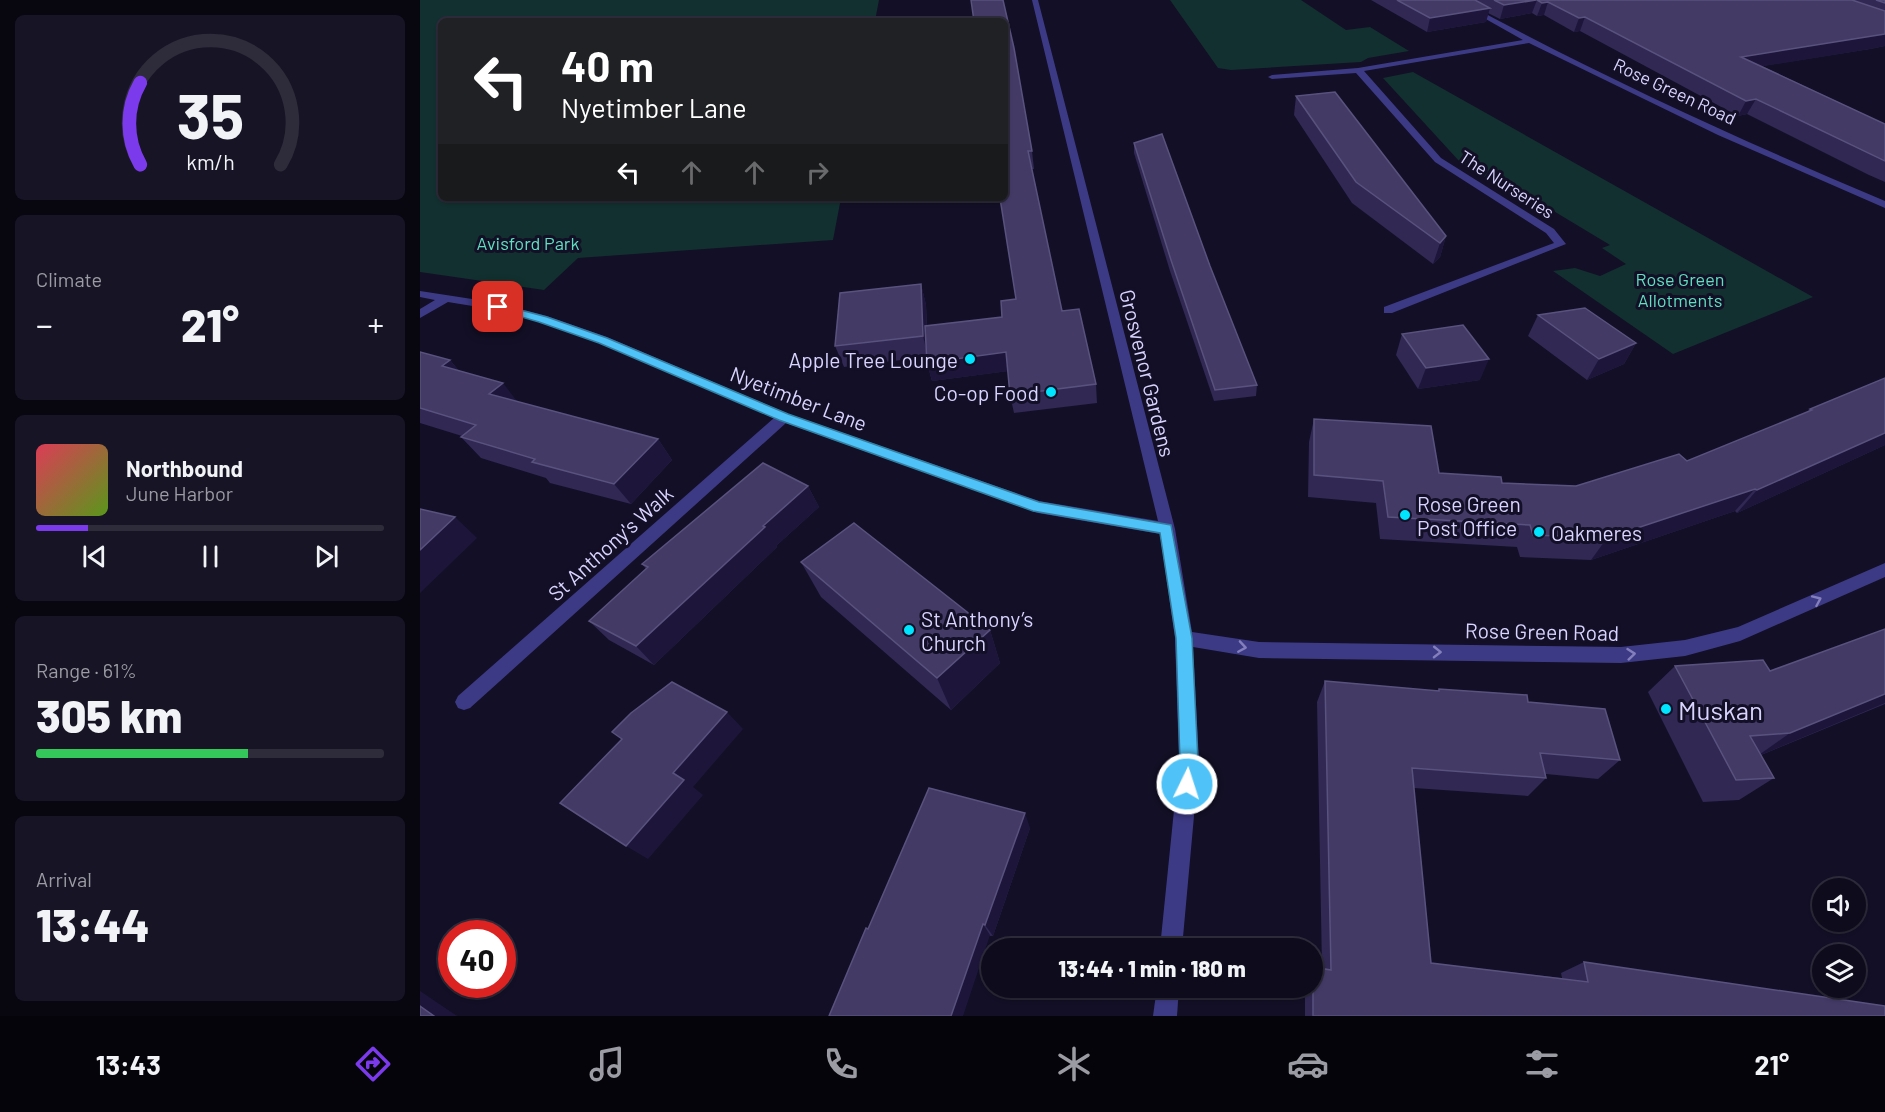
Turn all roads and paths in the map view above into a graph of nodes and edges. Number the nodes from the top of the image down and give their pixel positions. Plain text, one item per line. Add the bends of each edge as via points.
1 (1035, 0) edge
2 (1455, 0) edge
3 (1529, 41) junction
4 (1358, 70) junction
5 (1272, 77) dead end
6 (1885, 205) edge
7 (420, 294) edge
8 (446, 298) junction
9 (1388, 310) dead end
10 (420, 314) edge
11 (783, 417) junction
12 (1167, 529) junction
13 (1885, 570) edge
14 (1184, 638) junction
15 (464, 702) dead end
16 (1172, 938) edge
17 (1167, 998) edge
18 (1165, 1016) edge

1 - 12 street, Grosvenor Gardens
2 - 3 street, Rose Green Road
3 - 4 street
3 - 6 street, Rose Green Road via 1734,141
4 - 5 street
4 - 9 street, The Nurseries via 1438,160 1550,231 1561,244
7 - 8 street, Nyetimber Lane
8 - 10 street
8 - 11 street, Nyetimber Lane via 498,307 603,340
11 - 12 street, Nyetimber Lane via 1038,507
11 - 15 street, St Anthony's Walk
12 - 14 street, Grosvenor Gardens
14 -> 13 street, Rose Green Road via 1259,650 1621,655 1685,648 1740,634
14 - 16 street, Grosvenor Gardens via 1189,761
17 - 18 street

